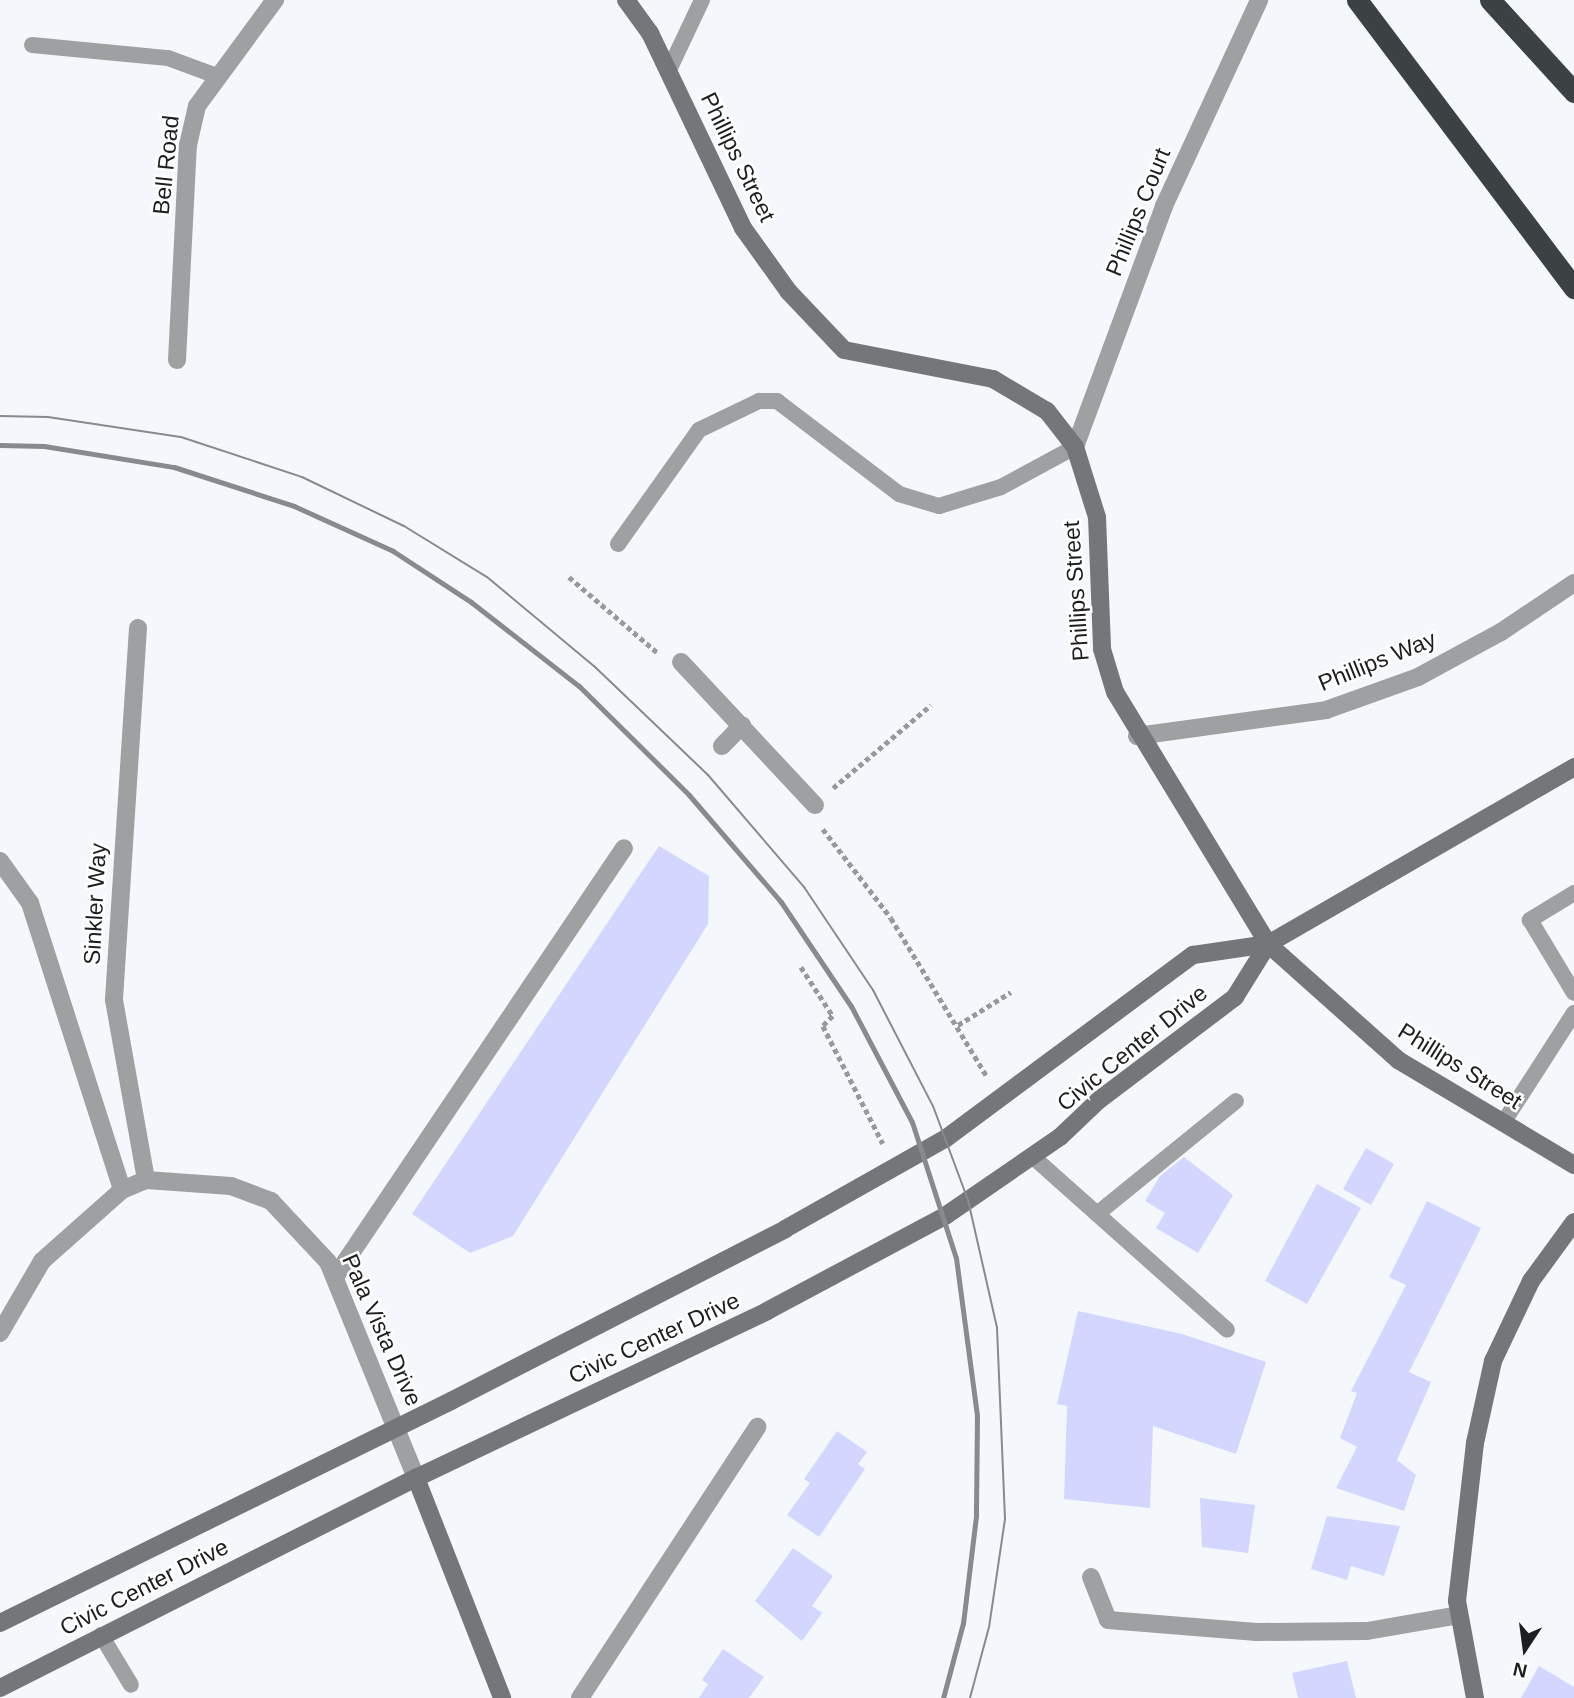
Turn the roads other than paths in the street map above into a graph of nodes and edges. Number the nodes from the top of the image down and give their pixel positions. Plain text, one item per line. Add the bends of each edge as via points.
1 (275, 0) edge
2 (626, 0) edge
3 (702, 0) edge
4 (1259, 0) edge
5 (1357, 0) edge
6 (1490, 0) edge
7 (33, 45) dead end
8 (668, 72) junction
9 (217, 76) junction
10 (1574, 92) edge
11 (1574, 288) edge
12 (177, 360) dead end
13 (1076, 447) junction
14 (618, 544) dead end
15 (1574, 583) edge
16 (138, 628) dead end
17 (681, 663) road end
18 (742, 725) junction
19 (1137, 736) junction
20 (722, 746) dead end
21 (1574, 767) edge
22 (815, 805) road end
23 (624, 848) dead end
24 (0, 860) edge
25 (1574, 893) edge
26 (1268, 944) junction
27 (1574, 993) edge
28 (1574, 1013) edge
29 (1236, 1101) dead end
30 (1503, 1123) junction
31 (1032, 1156) junction
32 (1574, 1165) edge
33 (146, 1180) junction
34 (122, 1190) junction
35 (1097, 1214) junction
36 (1574, 1222) edge
37 (335, 1277) junction
38 (2, 1325) edge
39 (1227, 1331) dead end
40 (398, 1427) junction
41 (757, 1427) dead end
42 (416, 1478) junction
43 (1091, 1577) dead end
44 (1459, 1615) junction
45 (0, 1623) edge
46 (101, 1635) junction
47 (131, 1685) dead end
48 (0, 1688) edge
49 (502, 1698) edge
50 (580, 1698) edge
51 (1475, 1698) edge

1 - 9 street, Bell Road
2 - 8 main road, Phillips Street
3 - 8 lane
4 - 13 street, Phillips Court via 1164,206
5 - 11 highway
6 - 10 highway
7 - 9 lane via 168,58
8 - 13 main road, Phillips Street via 743,228 789,292 844,350 993,379 1047,411
9 - 12 street, Bell Road via 197,106 188,145
13 - 14 lane via 1001,487 939,506 899,494 777,401 759,401 699,430
13 - 19 main road, Phillips Street via 1097,517 1105,664
15 - 19 street, Phillips Way via 1501,632 1418,677 1326,710
16 - 33 street, Sinkler Way via 114,1000
17 - 18 street
18 - 20 street
18 - 22 street
19 - 26 main road, Phillips Street
21 - 26 main road, Civic Center Drive
23 - 37 street
24 - 34 street via 30,904
25 - 27 lane via 1530,920
26 - 30 main road, Phillips Street via 1398,1060
26 - 31 main road, Civic Center Drive via 1235,997
26 - 40 main road, Civic Center Drive via 1194,955 1000,1099 893,1169
28 - 30 lane
29 - 35 lane
30 - 32 main road, Phillips Street
31 - 35 lane
31 - 42 main road, Civic Center Drive via 944,1216 767,1311
33 - 34 street, Pala Vista Drive
33 - 37 street, Pala Vista Drive via 231,1186 271,1201 299,1226
34 - 38 street, Pala Vista Drive via 42,1261
35 - 39 lane
36 - 44 main road via 1531,1282 1493,1362 1461,1547
37 - 40 street, Pala Vista Drive
40 - 42 street, Pala Vista Drive
40 - 45 main road, Civic Center Drive
41 - 50 street
42 - 46 main road, Civic Center Drive
42 - 49 main road, Pala Vista Drive
43 - 44 street via 1108,1620 1258,1632 1367,1631
44 - 51 main road
46 - 47 lane
46 - 48 main road, Civic Center Drive

